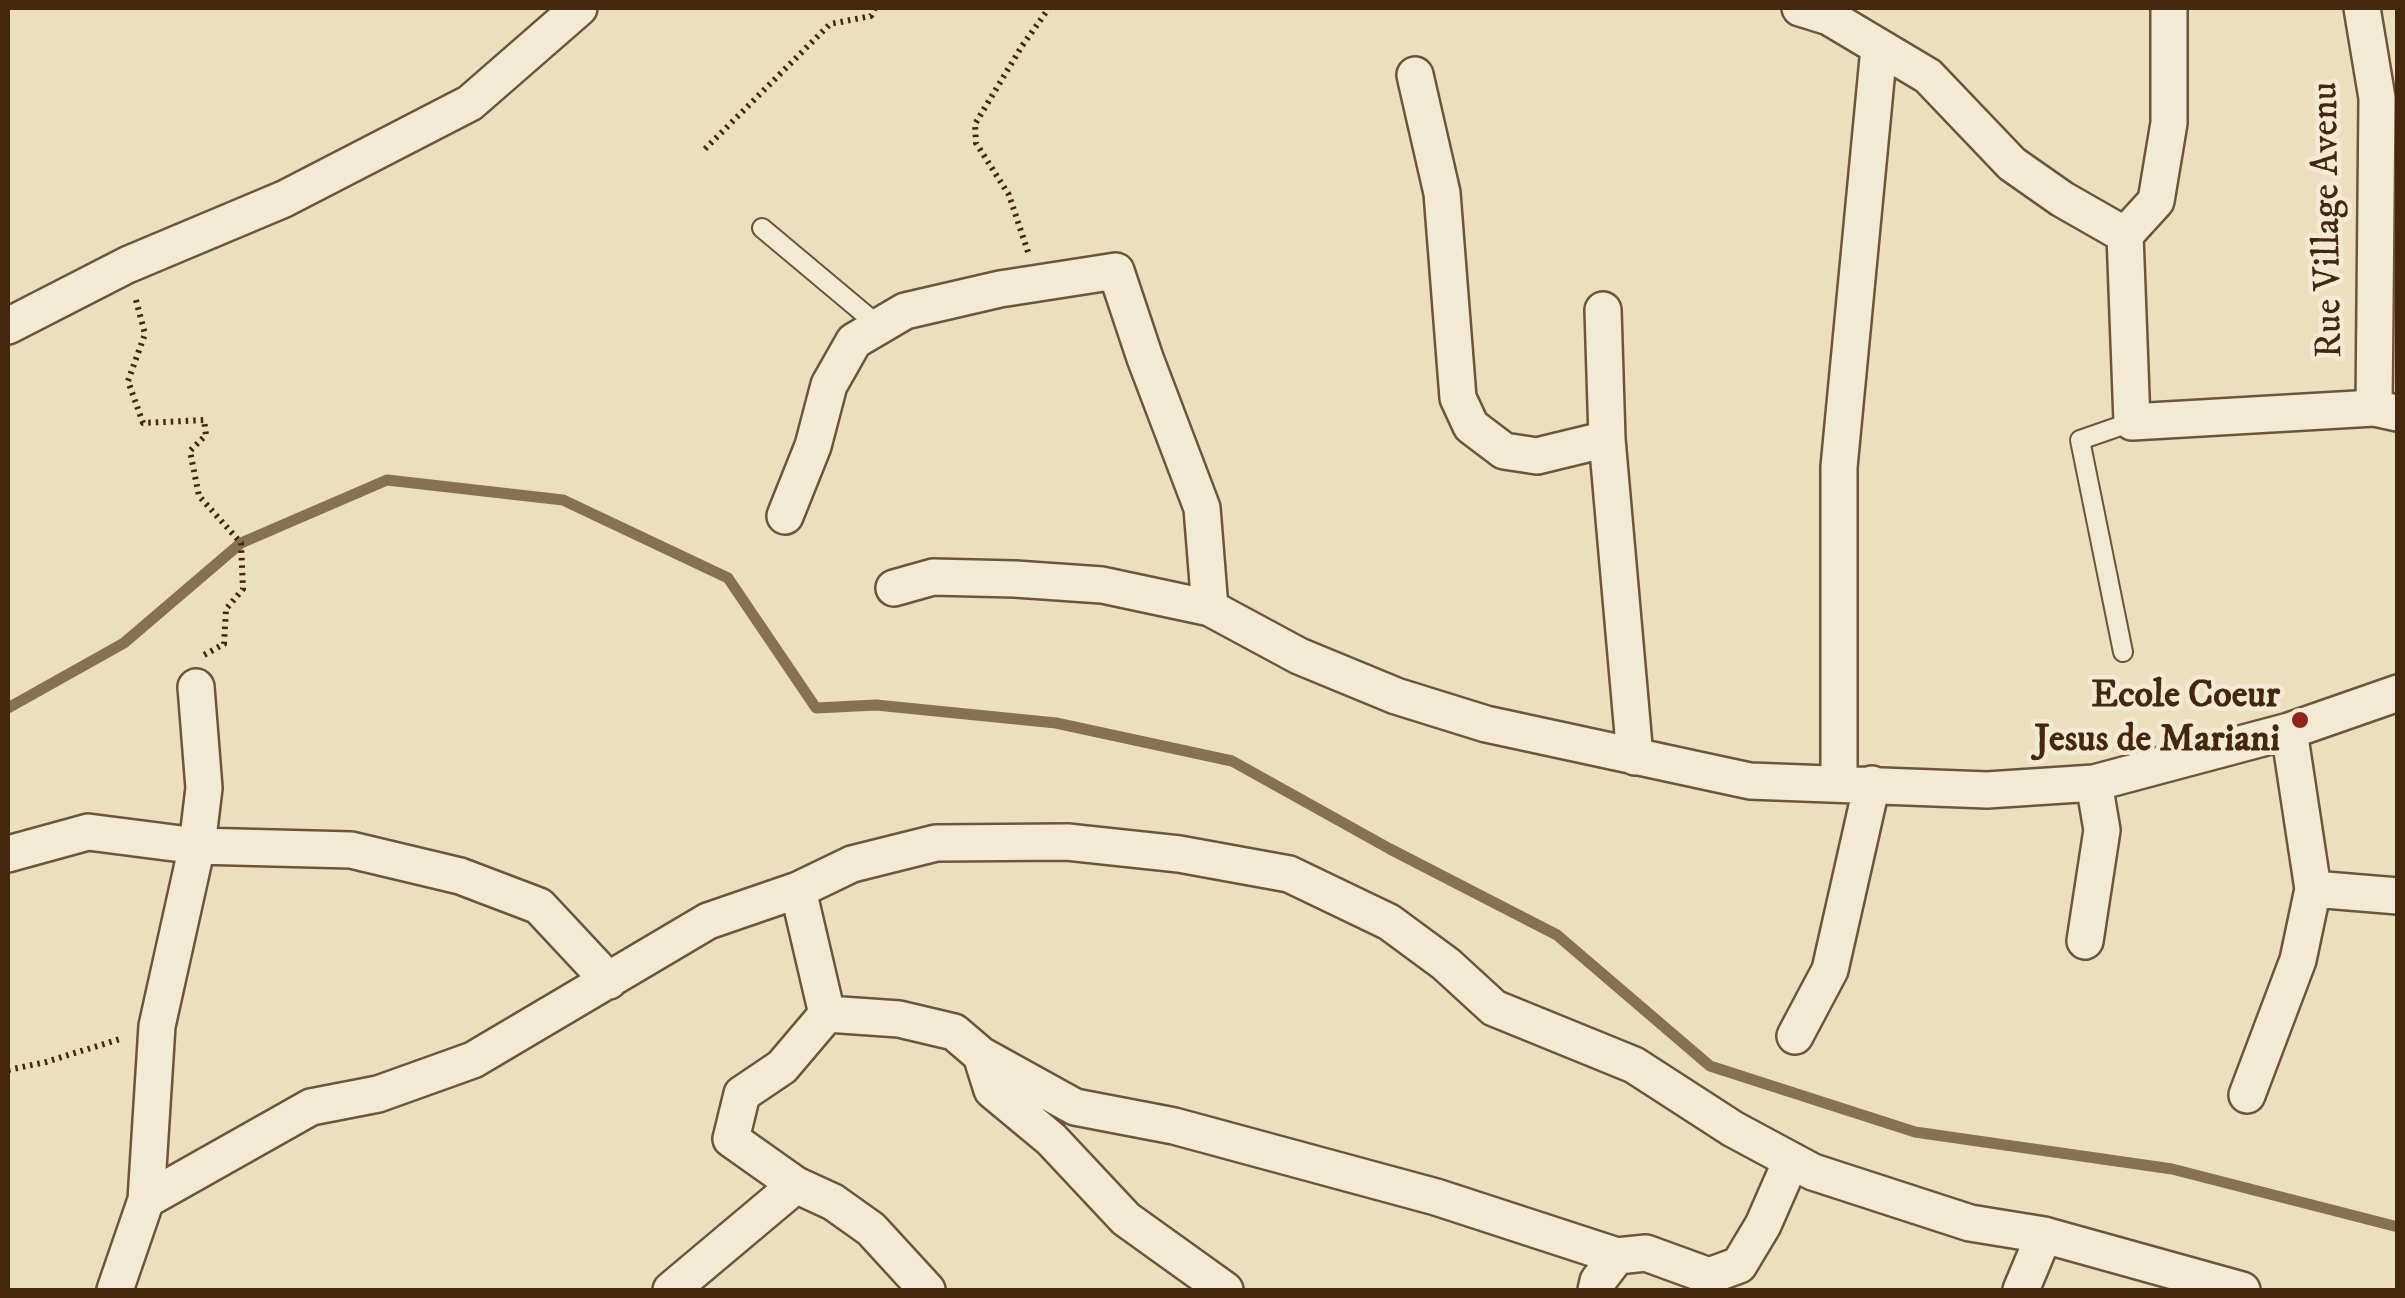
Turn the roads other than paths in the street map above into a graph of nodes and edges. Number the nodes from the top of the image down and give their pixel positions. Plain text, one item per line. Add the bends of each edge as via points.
1 (579, 8) edge
2 (1800, 8) edge
3 (2169, 8) edge
4 (2362, 8) edge
5 (1878, 48) junction
6 (1416, 75) dead end
7 (762, 228) dead end
8 (2125, 235) junction
9 (1603, 310) dead end
10 (8, 326) edge
11 (879, 326) junction
12 (2386, 411) edge
13 (2132, 422) junction
14 (1607, 439) junction
15 (784, 516) dead end
16 (894, 588) dead end
17 (1210, 608) junction
18 (2123, 652) dead end
19 (196, 686) road end
20 (2398, 693) edge
21 (2290, 731) junction
22 (1636, 757) junction
23 (1855, 783) junction
24 (2094, 783) junction
25 (197, 846) junction
26 (8, 854) edge
27 (2313, 889) junction
28 (798, 890) junction
29 (2398, 896) edge
30 (2085, 941) dead end
31 (609, 981) junction
32 (827, 1014) junction
33 (1794, 1036) dead end
34 (981, 1055) junction
35 (2247, 1095) dead end
36 (1791, 1161) junction
37 (796, 1185) junction
38 (146, 1200) junction
39 (2044, 1235) junction
40 (1617, 1256) junction
41 (1744, 1278) edge
42 (116, 1290) edge
43 (671, 1290) edge
44 (927, 1290) edge
45 (1225, 1290) edge
46 (1596, 1290) edge
47 (2021, 1290) edge
48 (2242, 1290) edge

1 - 10 street via 470,103 284,199
2 - 5 street via 1829,17
3 - 8 street via 2168,123 2156,201
4 - 12 street, Rue Village Avenu via 2376,98
5 - 8 street via 1928,76 2012,164
5 - 23 street via 1839,467
6 - 14 street via 1442,193 1458,398 1471,426 1504,451 1537,456
7 - 11 lane
8 - 13 street
9 - 14 street
11 - 15 street via 854,341 830,385
11 - 17 street via 904,311 1116,271 1202,508
12 - 13 street
13 - 18 lane via 2080,440
14 - 22 street
16 - 17 street via 933,578 1015,579 1102,585
17 - 22 street via 1298,656 1396,696
19 - 25 street via 204,788
20 - 21 street
21 - 24 street
21 - 27 street
22 - 23 street via 1750,781
23 - 24 street via 1987,790
23 - 33 street via 1830,970
24 - 30 street via 2102,830
25 - 26 street via 88,832
25 - 31 street via 351,850 460,876 539,906
25 - 38 street via 157,1026
27 - 29 street
27 - 35 street via 2298,960
28 - 31 street via 708,921
28 - 32 street
28 - 36 street via 852,864 936,843 1067,842 1289,874 1388,922 1494,1008 1634,1066
31 - 38 street via 473,1060 378,1094 311,1107
32 - 34 street via 954,1032
32 - 37 street via 782,1067 742,1094 731,1139
34 - 40 street via 1075,1107 1174,1126 1436,1196
34 - 45 street via 992,1090 1051,1139 1126,1219
36 - 39 street via 1970,1223
36 - 41 street
37 - 43 street
37 - 44 street via 871,1230
38 - 42 street
39 - 47 street
39 - 48 street
40 - 41 street via 1646,1253 1709,1276
40 - 46 street

